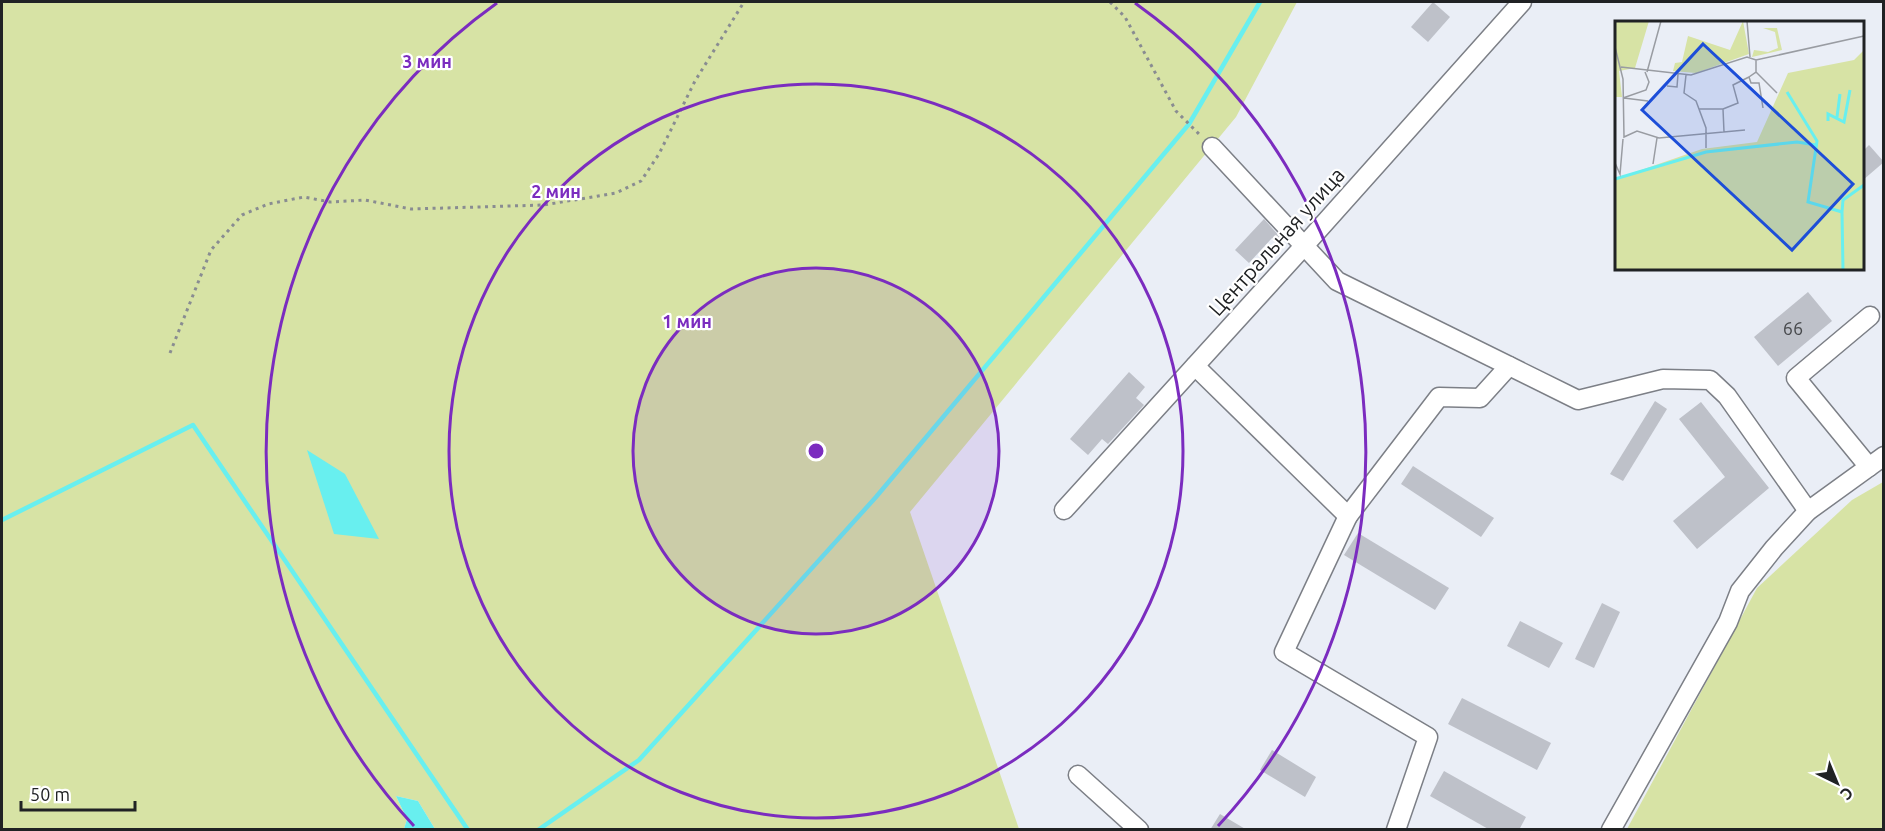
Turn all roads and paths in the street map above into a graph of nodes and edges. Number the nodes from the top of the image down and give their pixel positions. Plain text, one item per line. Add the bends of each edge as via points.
1 (744, 2) edge
2 (1110, 2) edge
3 (1522, 2) edge
4 (1212, 147) joint
5 (1304, 246) junction
6 (1870, 316) dead end
7 (170, 353) dead end
8 (1196, 366) junction
9 (1509, 366) junction
10 (1876, 461) edge
11 (1064, 510) dead end
12 (1808, 511) junction
13 (1348, 516) junction
14 (1078, 775) dead end
15 (1139, 830) edge
16 (1396, 830) edge
17 (1611, 830) edge

1 - 7 path via 695,81 659,154 641,181 616,193 544,205 411,209 365,200 330,202 304,197 268,204 242,215 211,250
2 - 4 path via 1125,17 1176,111
3 - 5 street, Центральная улица
4 - 5 street
5 - 8 street, Центральная улица
5 - 9 street via 1336,281
6 - 10 street via 1796,378
8 - 11 street, Центральная улица
8 - 13 street
9 - 12 street via 1578,400 1664,380 1710,380 1727,396
9 - 13 street via 1480,398 1439,397
10 - 12 street
12 - 17 street via 1740,591 1728,622
13 - 16 street via 1284,652 1428,737
14 - 15 street

